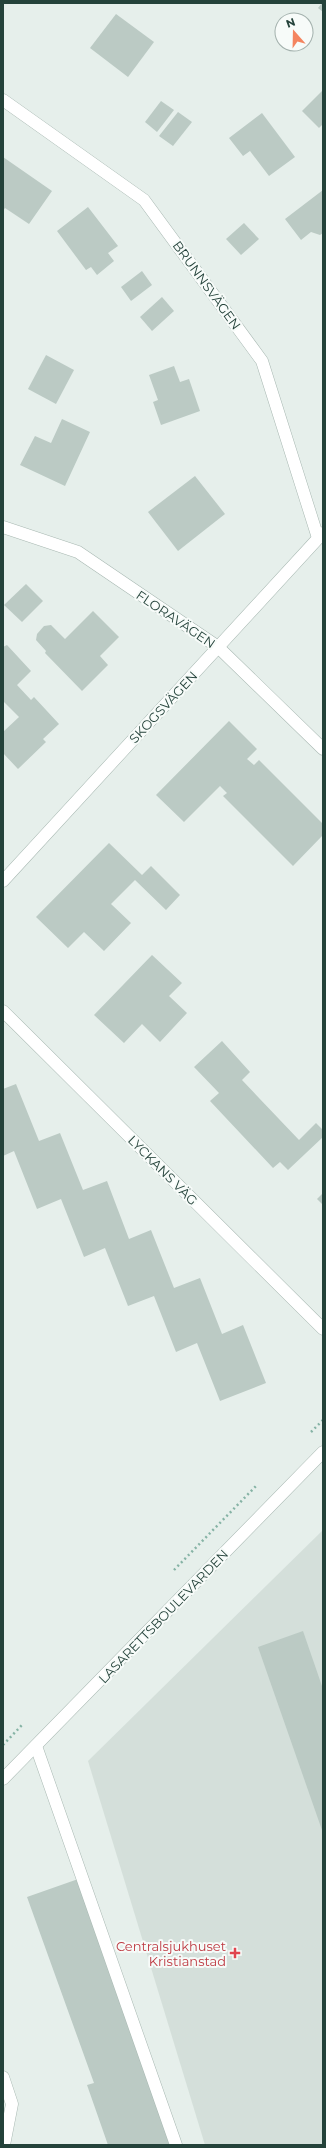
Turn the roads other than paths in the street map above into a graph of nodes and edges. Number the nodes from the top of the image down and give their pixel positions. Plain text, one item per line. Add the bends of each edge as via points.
1 (3, 100) edge
2 (3, 527) edge
3 (320, 535) edge
4 (218, 647) junction
5 (323, 749) edge
6 (3, 881) edge
7 (3, 1011) edge
8 (323, 1329) edge
9 (323, 1452) edge
10 (36, 1746) junction
11 (3, 1779) edge
12 (3, 2077) edge
13 (4, 2145) edge
14 (176, 2145) edge

1 - 3 street, BRUNNSVÄGEN via 144,200 262,361
2 - 4 street, FLORAVÄGEN via 78,552
3 - 4 street, SKOGSVÄGEN
4 - 5 street, FLORAVÄGEN
4 - 6 street, SKOGSVÄGEN
7 - 8 street, LYCKANS VÄG
9 - 10 street, LASARETTSBOULEVARDEN
10 - 11 street, LASARETTSBOULEVARDEN
10 - 14 street
12 - 13 street via 12,2104

